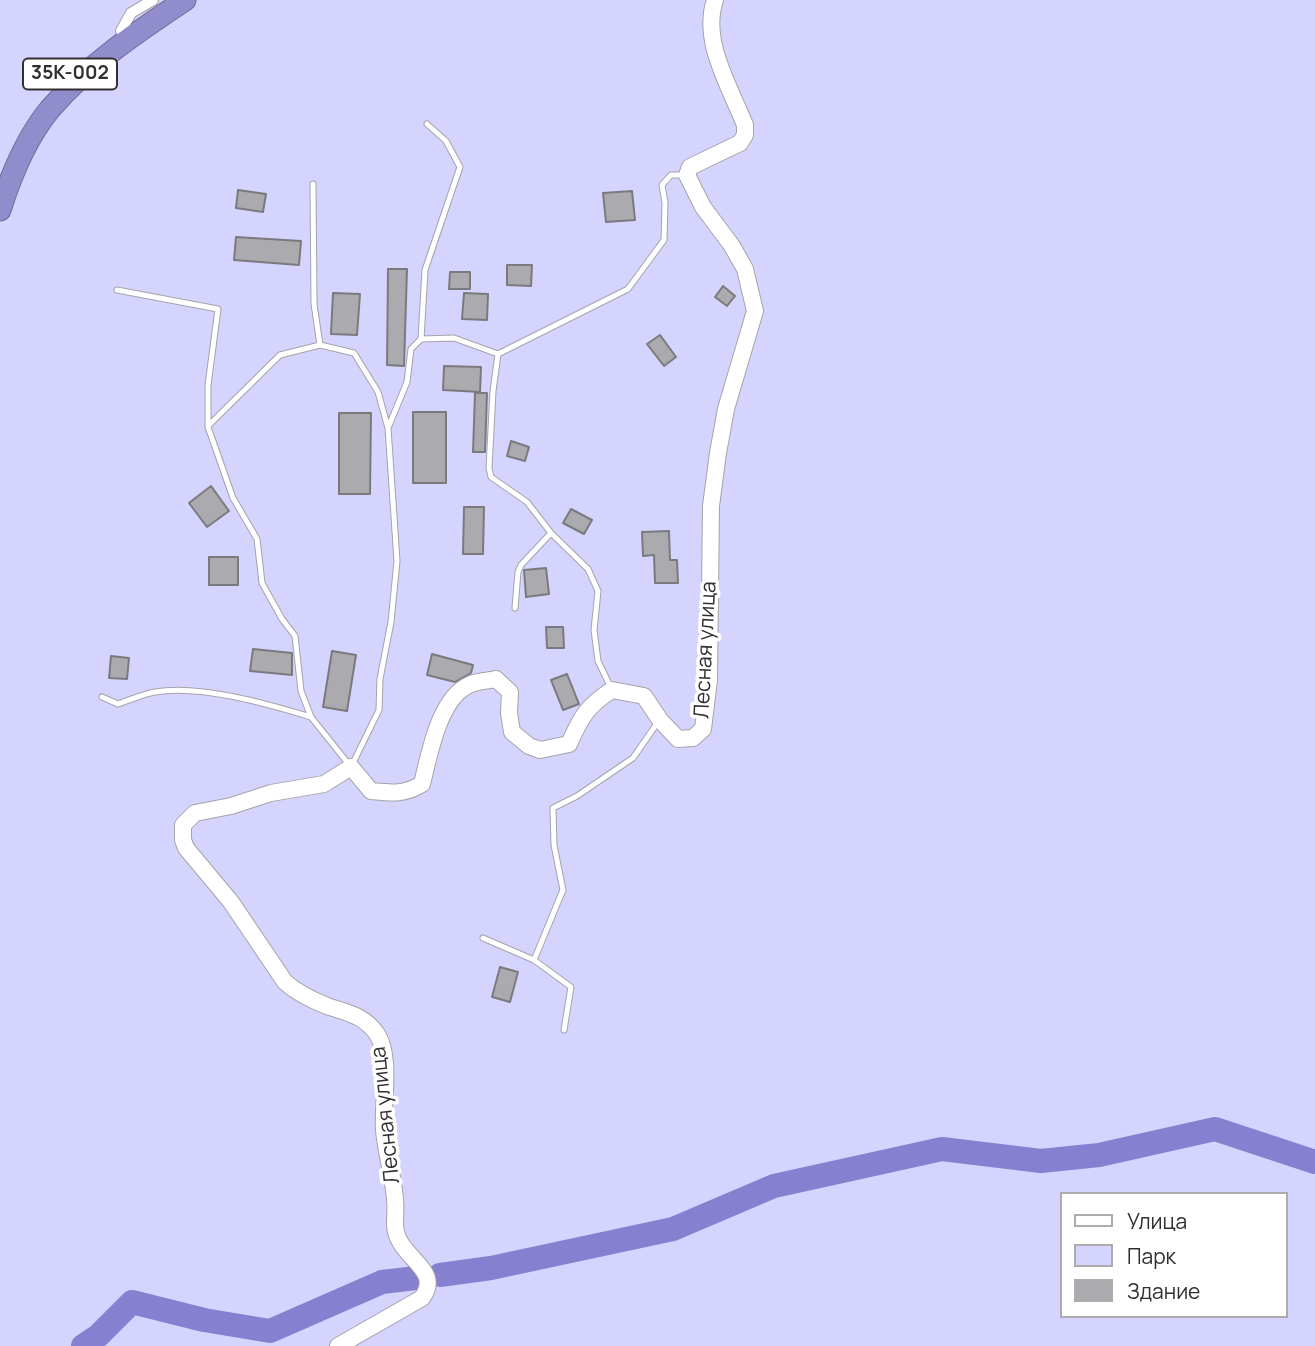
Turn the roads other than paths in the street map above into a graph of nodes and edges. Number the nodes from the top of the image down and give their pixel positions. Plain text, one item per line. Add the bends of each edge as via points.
1 (715, 0) edge
2 (170, 2) edge
3 (427, 124) dead end
4 (687, 175) junction
5 (0, 177) edge
6 (313, 184) dead end
7 (0, 210) edge
8 (117, 290) dead end
9 (421, 339) junction
10 (320, 345) junction
11 (498, 355) junction
12 (208, 427) junction
13 (388, 428) junction
14 (551, 533) junction
15 (515, 608) dead end
16 (612, 690) junction
17 (102, 697) dead end
18 (311, 716) junction
19 (660, 720) junction
20 (351, 767) junction
21 (483, 938) dead end
22 (534, 960) junction
23 (564, 1030) dead end
24 (338, 1346) edge

1 - 4 street via 710,20 713,45 745,135 740,143 690,167
2 - 5 highway, 35К-002 via 121,31 68,77 39,110
2 - 7 highway, 35К-002 via 79,78 49,111 24,151
3 - 9 lane via 446,141 460,167 425,270
4 - 11 lane via 671,175 662,185 664,240 628,289
4 - 19 street, Лесная улица via 745,269 755,312 726,410 711,506 704,729 693,738 678,739
6 - 10 lane via 314,304
8 - 12 lane via 218,309 208,385
9 - 11 lane via 454,338
9 - 13 lane via 411,349 407,382
10 - 12 lane via 280,355
10 - 13 lane via 354,353 378,393
11 - 14 lane via 491,477 527,502
12 - 18 lane via 233,498 257,539 262,583 295,636 302,691
13 - 20 lane via 397,561 391,622 379,710
14 - 15 lane via 517,572
14 - 16 lane via 588,569 598,591 595,641 598,661
16 - 19 street, Лесная улица via 644,695
16 - 20 street via 593,702 569,744 540,750 512,732 510,692 496,679 467,685 449,704 435,732 422,784 396,794 371,791
17 - 18 lane via 118,704 155,692 184,691 248,699
18 - 20 lane
19 - 22 lane via 633,758 553,808 563,890
20 - 24 street, Лесная улица via 324,783 195,813 183,825 182,833 186,848 285,982 295,991 357,1015 371,1026 384,1052 384,1127 396,1233 429,1281 422,1298
21 - 22 lane
22 - 23 lane via 571,987

